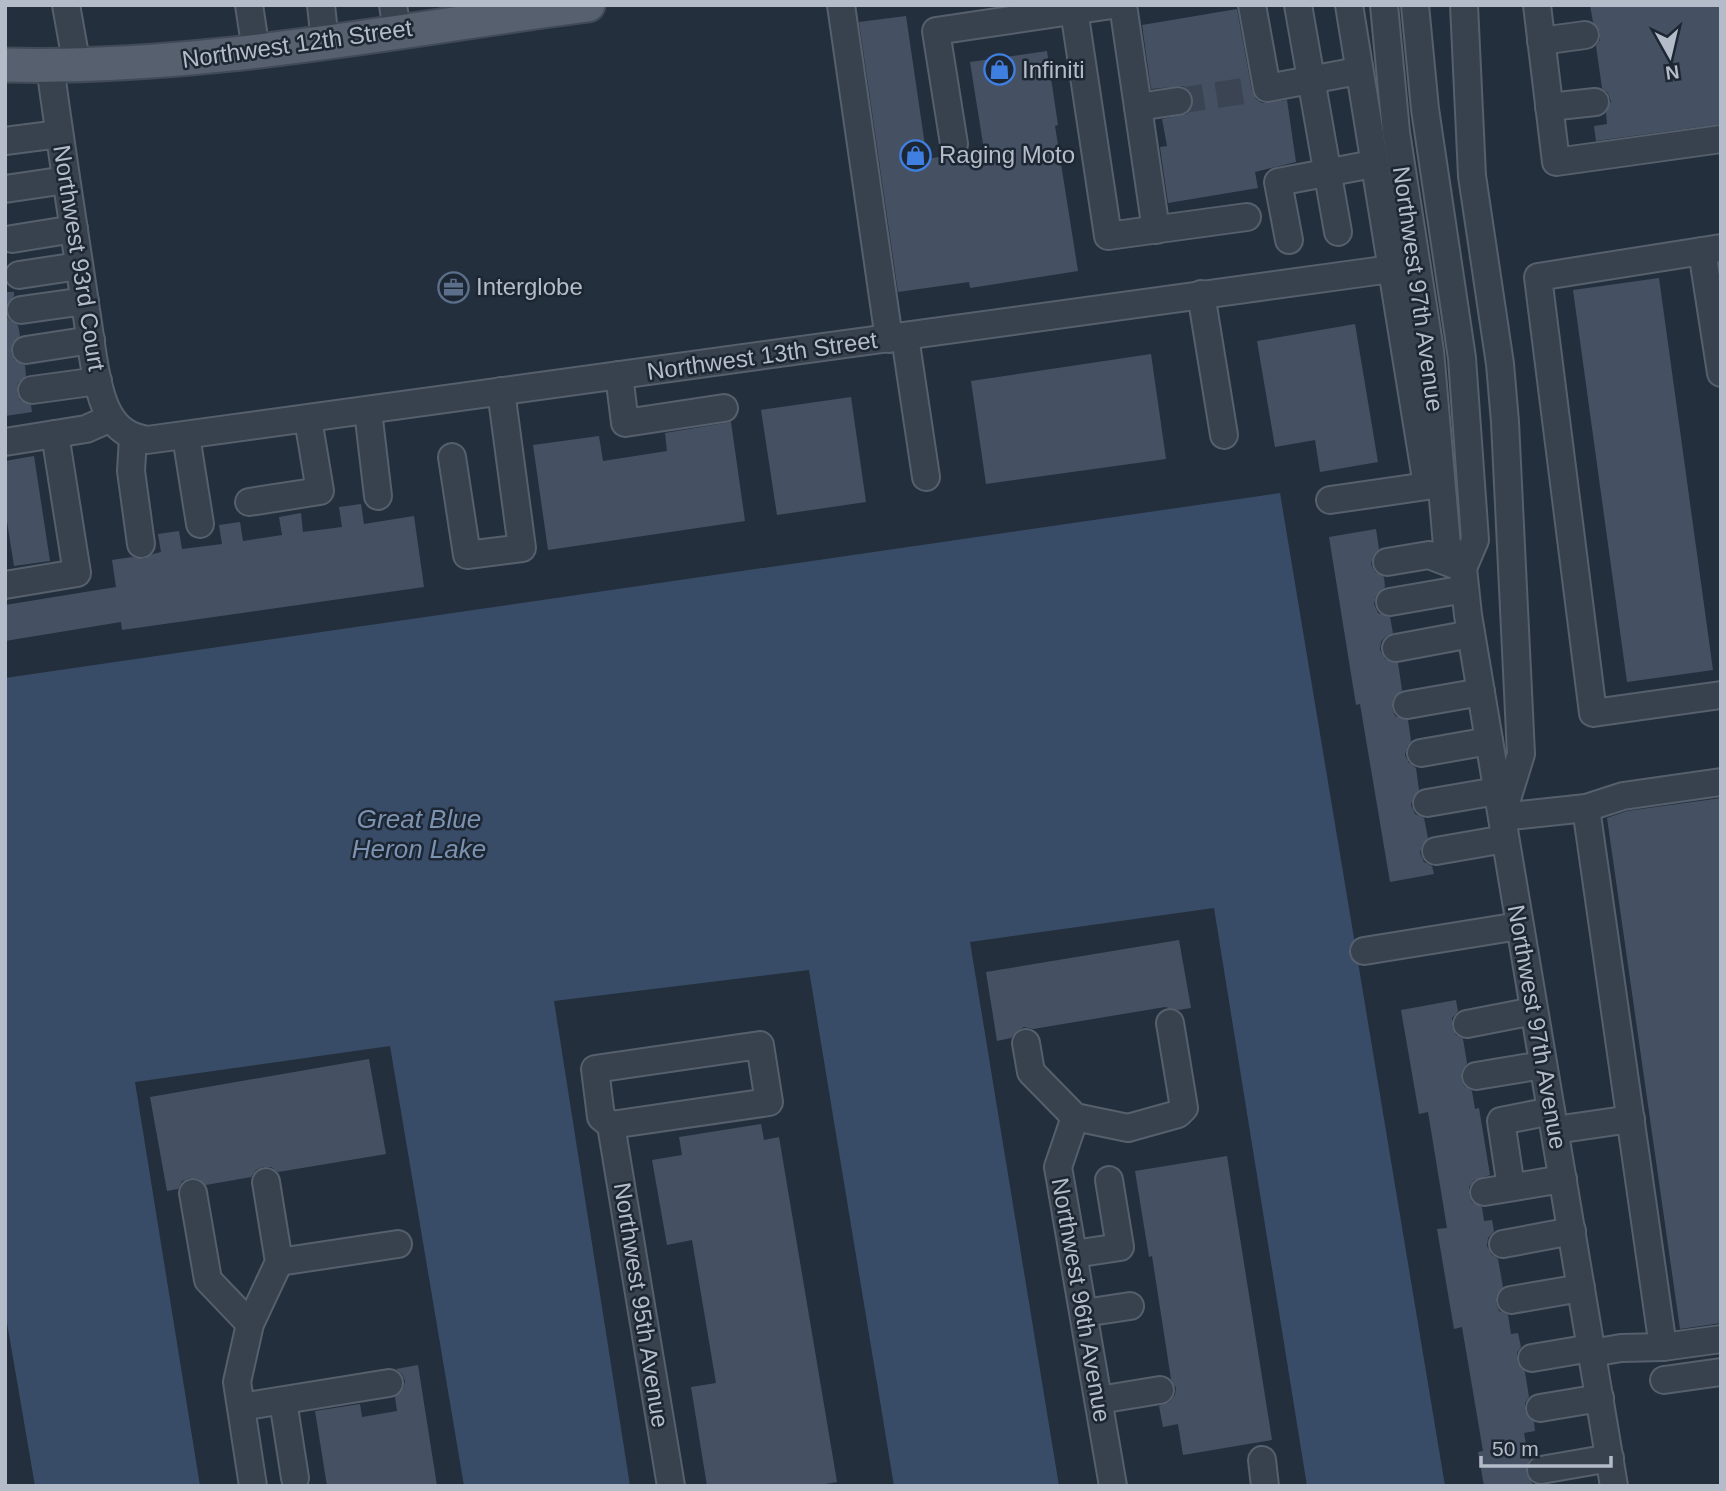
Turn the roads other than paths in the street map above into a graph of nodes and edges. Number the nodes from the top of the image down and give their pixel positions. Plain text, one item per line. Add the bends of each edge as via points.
1 (66, 5) edge
2 (249, 5) edge
3 (321, 5) edge
4 (588, 5) edge
5 (841, 5) edge
6 (1112, 5) edge
7 (1123, 5) edge
8 (1252, 5) edge
9 (1298, 5) edge
10 (1349, 5) edge
11 (1384, 5) edge
12 (1416, 5) edge
13 (1464, 5) edge
14 (1537, 5) edge
15 (538, 8) edge
16 (1074, 10) junction
17 (479, 13) edge
18 (997, 13) edge
19 (395, 18) edge
20 (1585, 35) dead end
21 (1541, 41) junction
22 (326, 42) junction
23 (256, 51) junction
24 (5, 65) edge
25 (63, 66) junction
26 (1358, 71) junction
27 (1311, 80) junction
28 (1178, 101) tunnel mouth
29 (1595, 102) dead end
30 (1138, 107) junction
31 (1549, 107) junction
32 (59, 134) junction
33 (1721, 139) edge
34 (5, 141) edge
35 (954, 144) dead end
36 (1373, 164) junction
37 (1327, 172) junction
38 (66, 180) junction
39 (5, 190) edge
40 (1247, 217) dead end
41 (74, 229) junction
42 (1156, 230) junction
43 (1338, 232) dead end
44 (12, 239) dead end
45 (1289, 240) dead end
46 (1712, 249) edge
47 (79, 266) junction
48 (1391, 268) junction
49 (19, 275) dead end
50 (1201, 294) junction
51 (85, 301) junction
52 (21, 310) dead end
53 (897, 338) junction
54 (91, 340) junction
55 (26, 350) dead end
56 (1721, 373) edge
57 (619, 375) junction
58 (98, 381) junction
59 (32, 390) dead end
60 (501, 391) junction
61 (724, 408) dead end
62 (368, 411) junction
63 (308, 419) junction
64 (123, 429) junction
65 (1224, 435) dead end
66 (186, 436) junction
67 (5, 442) edge
68 (56, 442) junction
69 (452, 457) dead end
70 (926, 477) dead end
71 (1427, 486) junction
72 (378, 496) dead end
73 (1330, 500) dead end
74 (249, 502) dead end
75 (1444, 513) junction
76 (200, 524) dead end
77 (141, 544) dead end
78 (1387, 562) dead end
79 (1464, 579) junction
80 (5, 586) edge
81 (1390, 602) dead end
82 (1471, 634) junction
83 (1396, 648) dead end
84 (1481, 692) junction
85 (1721, 695) edge
86 (1407, 705) dead end
87 (1489, 741) junction
88 (1421, 753) dead end
89 (1721, 782) edge
90 (1427, 803) dead end
91 (1586, 808) junction
92 (1501, 816) junction
93 (1436, 851) dead end
94 (1519, 926) junction
95 (1364, 951) dead end
96 (1534, 1011) junction
97 (1170, 1023) dead end
98 (1467, 1024) dead end
99 (1026, 1043) dead end
100 (1543, 1065) junction
101 (1476, 1076) dead end
102 (1075, 1117) junction
103 (1631, 1119) junction
104 (1553, 1121) junction
105 (611, 1125) junction
106 (1563, 1179) junction
107 (1109, 1180) dead end
108 (267, 1182) dead end
109 (1511, 1187) junction
110 (1484, 1192) dead end
111 (193, 1193) dead end
112 (1572, 1231) junction
113 (398, 1244) dead end
114 (1503, 1244) dead end
115 (1074, 1254) junction
116 (279, 1262) junction
117 (1581, 1288) junction
118 (1511, 1300) dead end
119 (1130, 1306) dead end
120 (1084, 1313) junction
121 (250, 1324) junction
122 (1721, 1339) edge
123 (1663, 1347) junction
124 (1592, 1350) junction
125 (1532, 1357) dead end
126 (1721, 1372) edge
127 (1664, 1380) dead end
128 (389, 1383) dead end
129 (1160, 1390) dead end
130 (1600, 1398) junction
131 (1099, 1400) junction
132 (283, 1401) junction
133 (241, 1407) junction
134 (1540, 1408) dead end
135 (1610, 1458) junction
136 (1541, 1470) dead end
137 (295, 1478) dead end
138 (253, 1486) edge
139 (671, 1486) edge
140 (1113, 1486) edge
141 (1614, 1486) edge

1 - 25 street, Northwest 93rd Court
2 - 23 street
3 - 22 street
4 - 15 main road, Northwest 12th Street
5 - 53 street
6 - 16 street
7 - 30 street
8 - 27 street via 1258,89
9 - 27 street
10 - 26 street
11 - 75 street, Northwest 97th Avenue via 1396,132 1430,351
12 - 79 street, Northwest 97th Avenue via 1427,130 1462,358 1475,540
13 - 92 street via 1472,176 1503,392 1521,754
14 - 21 street
15 - 17 main road, Northwest 12th Street
16 - 18 street
16 - 42 street via 1108,236
17 - 19 main road, Northwest 12th Street
18 - 35 street via 936,31
19 - 22 main road, Northwest 12th Street
20 - 21 street
21 - 31 street
22 - 23 main road, Northwest 12th Street
23 - 25 main road, Northwest 12th Street via 181,61
24 - 25 main road, Northwest 12th Street
25 - 32 street, Northwest 93rd Court
26 - 27 street
26 - 36 street
27 - 37 street
28 - 30 street
29 - 31 street
30 - 42 street
31 - 33 street via 1556,162
32 - 34 street
32 - 38 street, Northwest 93rd Court
36 - 37 street
36 - 48 street
37 - 43 street
37 - 45 street via 1278,182
38 - 39 street
38 - 41 street, Northwest 93rd Court
40 - 42 street
41 - 44 street
41 - 47 street, Northwest 93rd Court
46 - 56 street
46 - 85 street via 1538,277 1593,713
47 - 49 street
47 - 51 street, Northwest 93rd Court
48 - 50 street, Northwest 13th Street
48 - 71 street
50 - 53 street, Northwest 13th Street
50 - 65 street
51 - 52 street
51 - 54 street, Northwest 93rd Court
53 - 57 street, Northwest 13th Street
53 - 70 street
54 - 55 street
54 - 58 street, Northwest 93rd Court
57 - 60 street, Northwest 13th Street
57 - 61 street via 625,423
58 - 59 street
58 - 64 street, Northwest 93rd Court via 102,398
60 - 62 street, Northwest 13th Street
60 - 69 street via 522,548 467,555
62 - 63 street, Northwest 13th Street
62 - 72 street
63 - 66 street, Northwest 13th Street
63 - 74 street via 320,491
64 - 66 street, Northwest 13th Street via 147,440
64 - 68 street via 86,429
64 - 77 street
66 - 76 street
67 - 68 street
68 - 80 street via 77,573
71 - 73 street
71 - 75 street
75 - 79 street, Northwest 97th Avenue via 1447,545
78 - 79 street via 1429,555
79 - 81 street
79 - 82 street, Northwest 97th Avenue
82 - 83 street
82 - 84 street, Northwest 97th Avenue
84 - 86 street
84 - 87 street, Northwest 97th Avenue
87 - 88 street
87 - 92 street, Northwest 97th Avenue
89 - 91 street via 1623,796
90 - 92 street
91 - 92 street
91 - 103 street
92 - 93 street
92 - 94 street, Northwest 97th Avenue
94 - 95 street
94 - 96 street, Northwest 97th Avenue
96 - 98 street
96 - 100 street, Northwest 97th Avenue
97 - 102 street via 1184,1101 1178,1114 1128,1128
99 - 102 street via 1031,1072
100 - 101 street
100 - 104 street, Northwest 97th Avenue
102 - 115 street, Northwest 96th Avenue via 1058,1167
103 - 104 street
103 - 123 street
104 - 106 street, Northwest 97th Avenue
104 - 109 street via 1501,1121
105 - 105 street, Northwest 95th Avenue via 769,1102 760,1045 595,1069 601,1117
105 - 139 street, Northwest 95th Avenue
106 - 109 street
106 - 112 street, Northwest 97th Avenue
107 - 115 street via 1120,1247
108 - 116 street
109 - 110 street
111 - 121 street via 208,1280
112 - 114 street
112 - 117 street, Northwest 97th Avenue
113 - 116 street
115 - 120 street, Northwest 96th Avenue
116 - 121 street
117 - 118 street
117 - 124 street, Northwest 97th Avenue
119 - 120 street
120 - 131 street, Northwest 96th Avenue
121 - 133 street via 237,1382
122 - 123 street
123 - 124 street
124 - 125 street
124 - 130 street, Northwest 97th Avenue
126 - 127 street
128 - 132 street
129 - 131 street
130 - 134 street
130 - 135 street, Northwest 97th Avenue
131 - 140 street, Northwest 96th Avenue
132 - 133 street
132 - 137 street
133 - 138 street
135 - 136 street
135 - 141 street, Northwest 97th Avenue

